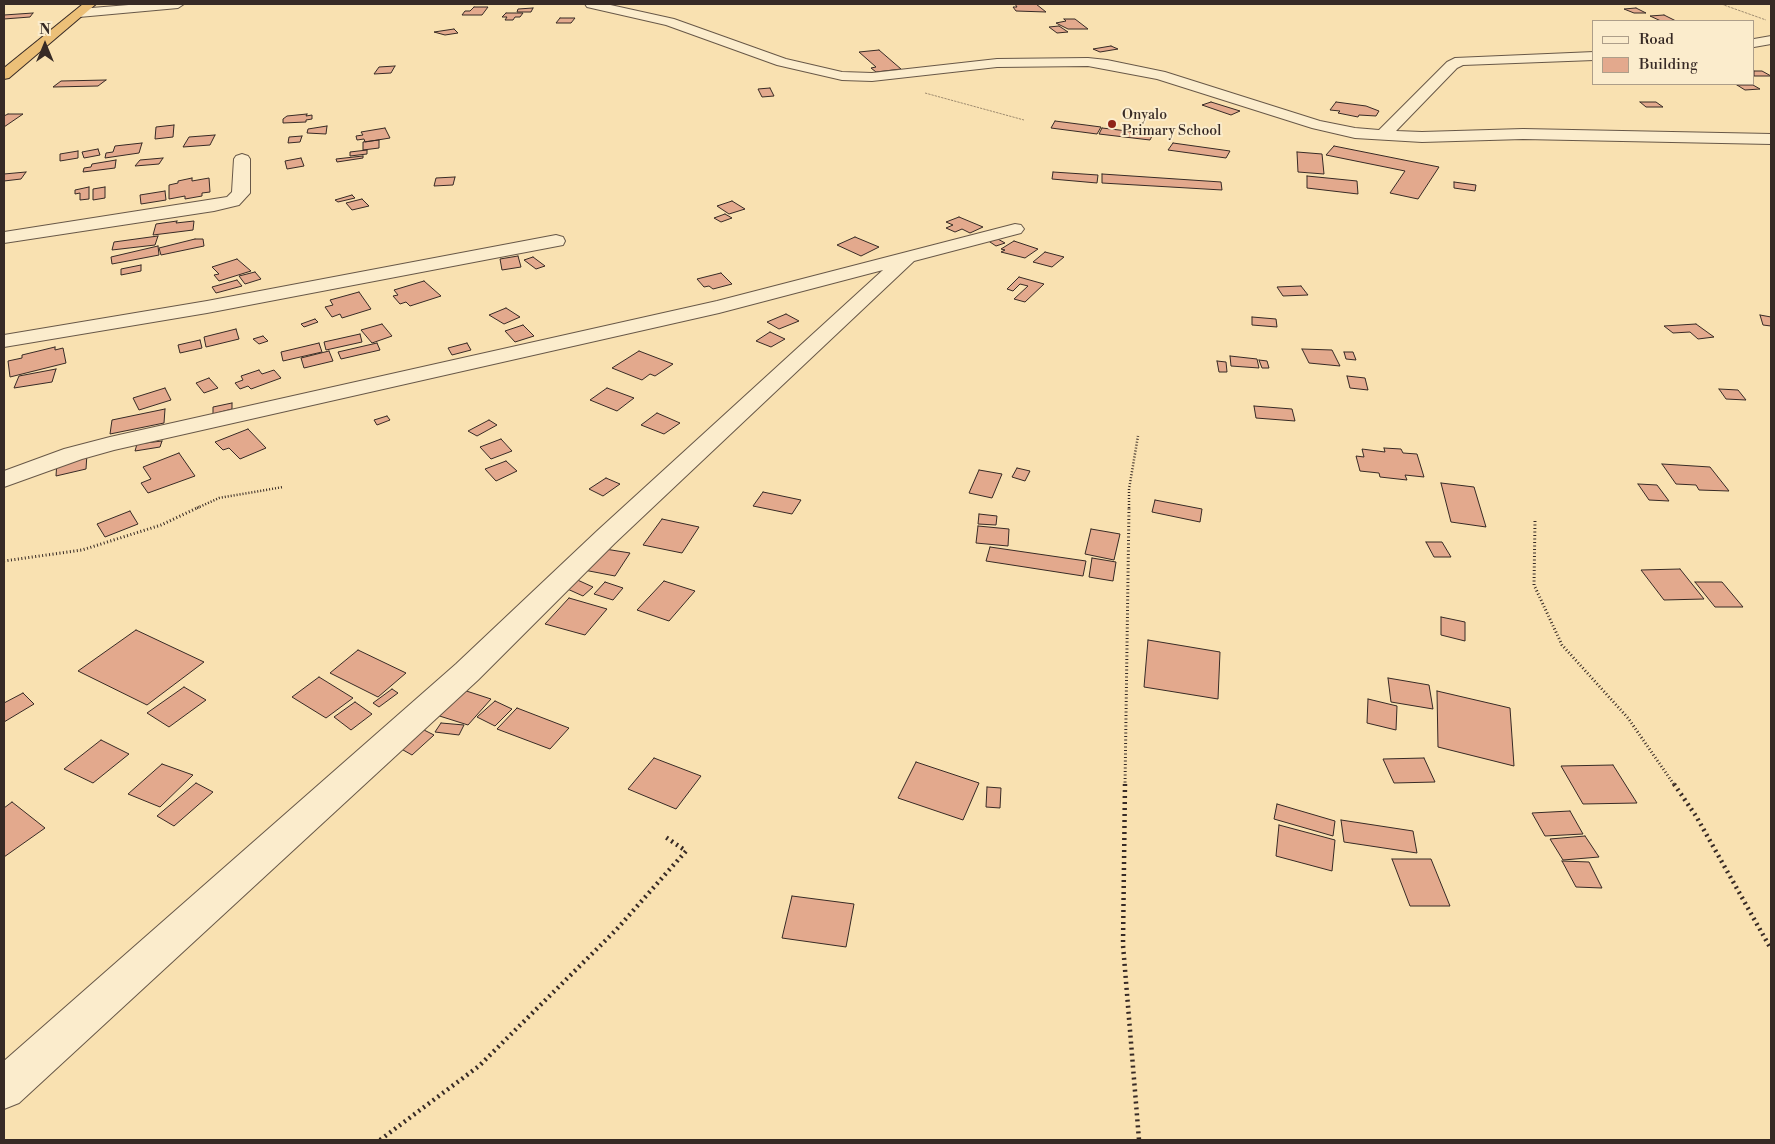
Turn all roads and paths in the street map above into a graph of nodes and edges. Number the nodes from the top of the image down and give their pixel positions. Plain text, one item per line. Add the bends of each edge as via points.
1 (90, 4) edge
2 (178, 4) edge
3 (591, 4) edge
4 (1722, 4) edge
5 (79, 12) junction
6 (1771, 22) edge
7 (1771, 40) edge
8 (1755, 43) edge
9 (1592, 56) edge
10 (4, 75) edge
11 (918, 91) dead end
12 (1024, 120) dead end
13 (1382, 136) junction
14 (1771, 139) edge
15 (242, 159) dead end
16 (1015, 229) dead end
17 (4, 238) edge
18 (556, 241) dead end
19 (908, 257) junction
20 (4, 341) edge
21 (1138, 436) dead end
22 (4, 479) edge
23 (283, 488) dead end
24 (1535, 521) dead end
25 (4, 561) edge
26 (664, 836) dead end
27 (1771, 949) edge
28 (4, 1088) edge
29 (380, 1140) edge
30 (1139, 1140) edge

1 - 5 highway
2 - 5 street
3 - 13 street via 670,22 757,54 830,75 872,77 997,62 1107,64 1160,75 1317,126
4 - 6 path
5 - 10 highway
7 - 8 street
9 - 13 street via 1460,61
11 - 12 path
13 - 14 street via 1523,134
15 - 17 street via 241,193 234,201
16 - 19 street
18 - 20 street via 207,307
19 - 22 street via 719,307 110,444
19 - 28 street via 606,537 467,672
21 - 30 path via 1130,490 1123,945
23 - 25 path via 219,498 160,525 82,550
24 - 27 path via 1534,585 1562,645 1628,718 1696,816
26 - 29 path via 686,851 616,930 479,1066

